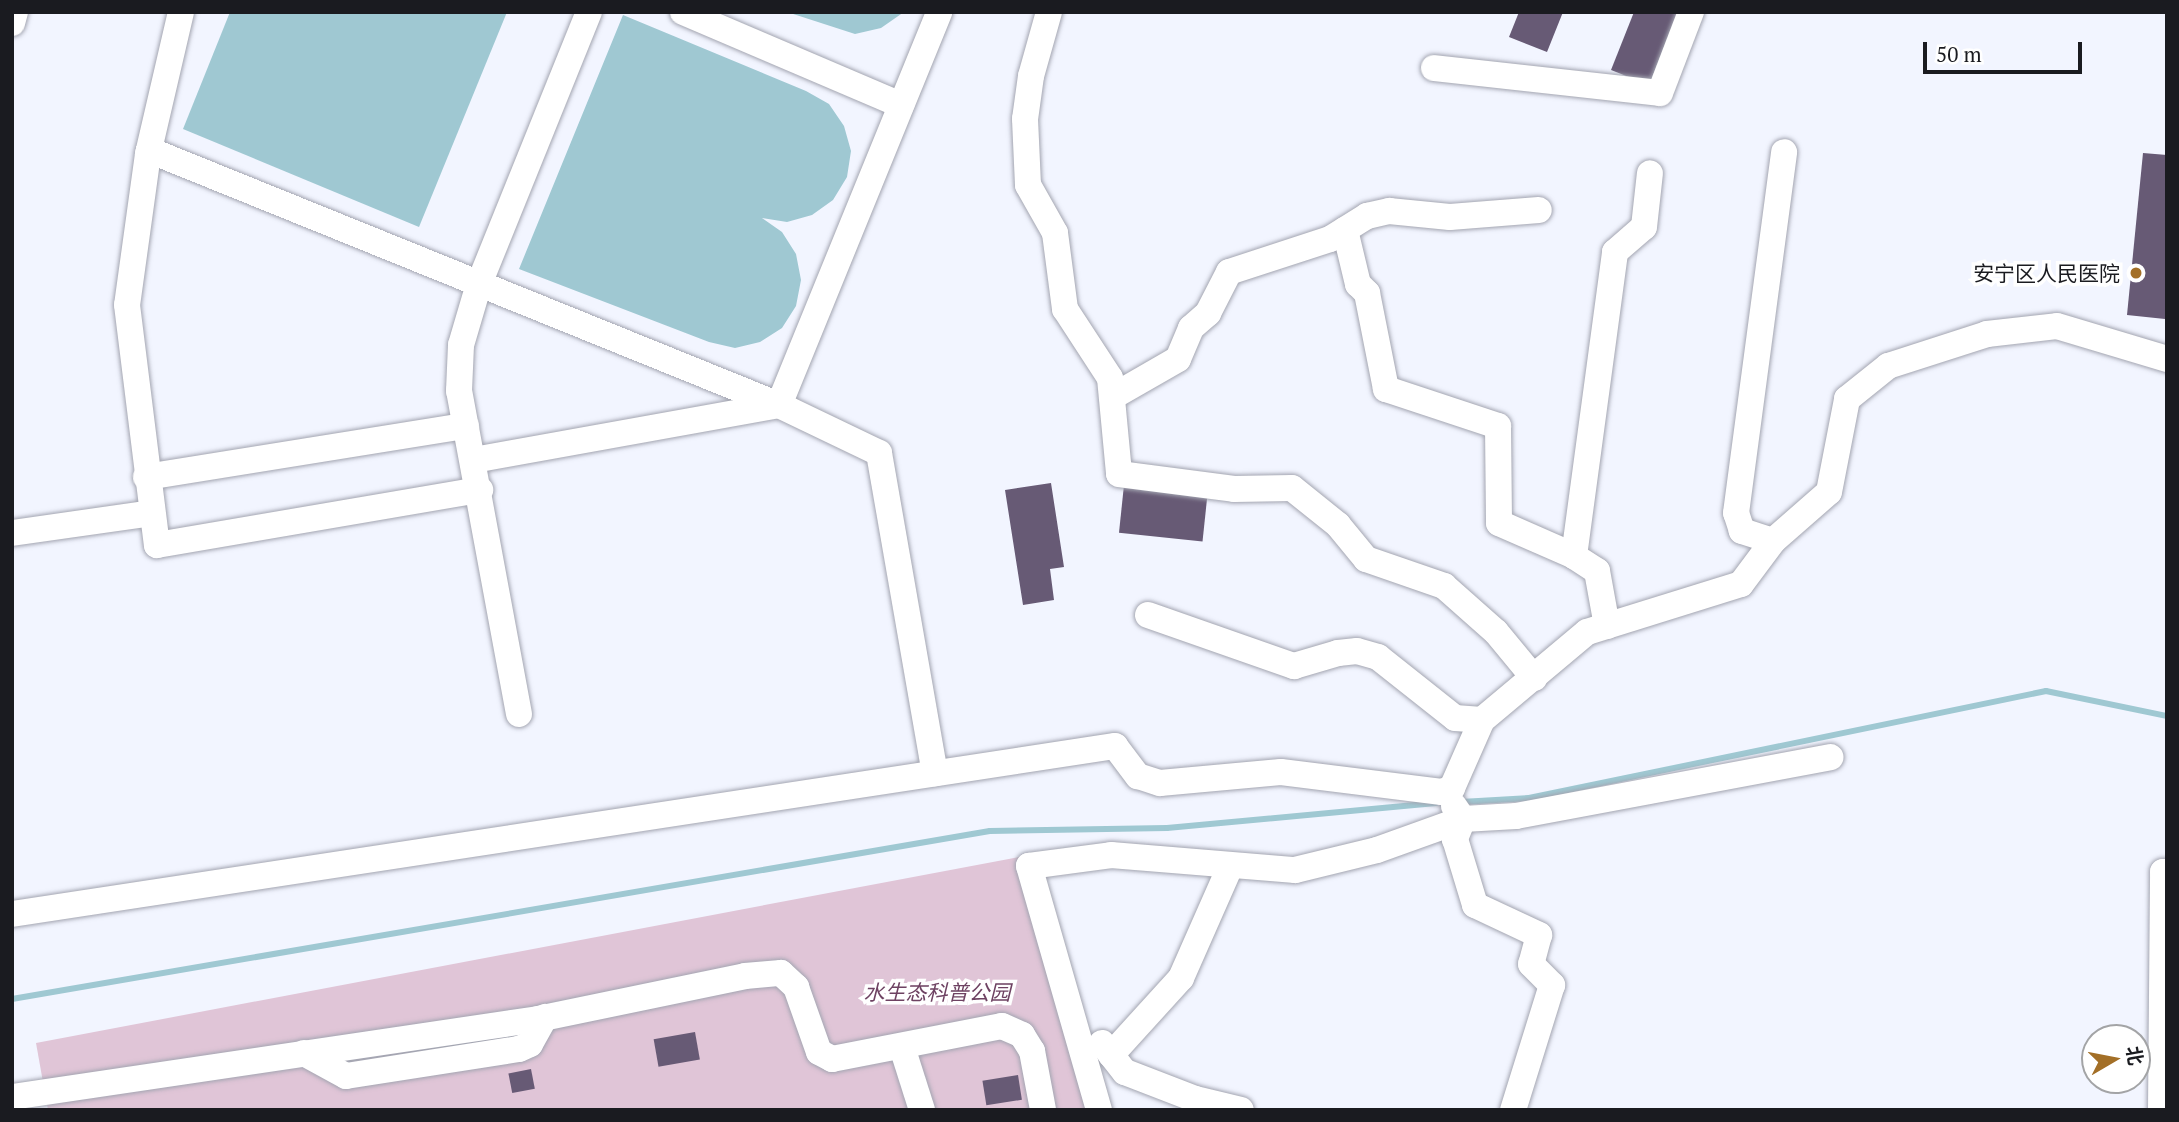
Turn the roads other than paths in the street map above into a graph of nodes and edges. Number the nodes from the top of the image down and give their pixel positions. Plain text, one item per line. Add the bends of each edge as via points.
1 (15, 12) edge
2 (181, 12) edge
3 (589, 12) edge
4 (683, 12) edge
5 (939, 12) edge
6 (1049, 12) edge
7 (1691, 12) edge
8 (12, 23) edge
9 (1434, 68) dead end
10 (901, 105) junction
11 (149, 150) junction
12 (1784, 152) dead end
13 (1650, 173) dead end
14 (1539, 210) dead end
15 (1345, 230) junction
16 (479, 284) junction
17 (2167, 359) edge
18 (1112, 397) junction
19 (779, 405) junction
20 (466, 426) junction
21 (474, 460) junction
22 (146, 477) junction
23 (480, 491) junction
24 (152, 513) junction
25 (12, 533) edge
26 (1773, 541) junction
27 (1574, 556) junction
28 (1148, 615) dead end
29 (1607, 625) junction
30 (1534, 678) junction
31 (519, 714) dead end
32 (1482, 720) junction
33 (1831, 757) dead end
34 (934, 773) junction
35 (1456, 806) junction
36 (1230, 867) junction
37 (2167, 872) edge
38 (12, 914) edge
39 (1070, 1004) junction
40 (902, 1047) junction
41 (1111, 1055) junction
42 (12, 1097) edge
43 (922, 1110) edge
44 (1043, 1110) edge
45 (1099, 1110) edge
46 (1241, 1110) edge
47 (1513, 1110) edge
48 (2161, 1110) edge

1 - 8 street
2 - 11 street
3 - 16 street
4 - 10 street
5 - 10 street
6 - 18 street via 1031,76 1025,119 1028,185 1055,233 1065,309 1110,378
7 - 9 street via 1660,93
10 - 19 street
11 - 16 street
11 - 22 street via 127,306
12 - 26 street via 1736,513 1742,531
13 - 27 street via 1644,227 1615,251
14 - 15 street via 1450,217 1389,211 1367,216
15 - 18 street via 1229,272 1208,313 1191,328 1178,359
15 - 27 street via 1358,284 1367,293 1386,389 1498,426 1499,523
16 - 19 street
16 - 20 street via 461,345 459,391
17 - 26 street via 2057,326 1987,334 1888,366 1847,400 1829,492
18 - 30 street via 1119,474 1234,489 1292,488 1338,525 1366,559 1444,586 1496,632
19 - 21 street
19 - 34 street via 879,453
20 - 21 street
20 - 22 street
21 - 23 street
22 - 24 street
23 - 24 street via 157,545
23 - 31 street
24 - 25 street
26 - 29 street via 1741,584
27 - 29 street via 1597,571
28 - 32 street via 1294,666 1338,653 1357,651 1378,657 1440,709 1455,718
29 - 30 street via 1587,632
30 - 32 street
32 - 35 street
33 - 35 street via 1516,816
34 - 35 street via 1115,746 1138,776 1160,783 1282,772 1442,792
34 - 38 street
35 - 36 street via 1377,850 1295,870
35 - 47 street via 1455,838 1475,905 1539,934 1531,964 1552,985
36 - 39 street via 1111,855 1029,866
36 - 41 street via 1181,978
37 - 48 street via 2163,872
39 - 41 street
39 - 45 street
40 - 42 street via 832,1059 819,1052 796,987 781,973 745,975 545,1017
40 - 43 street
40 - 44 street via 1002,1026 1022,1035 1032,1051
41 - 46 street via 1125,1072 1195,1099

